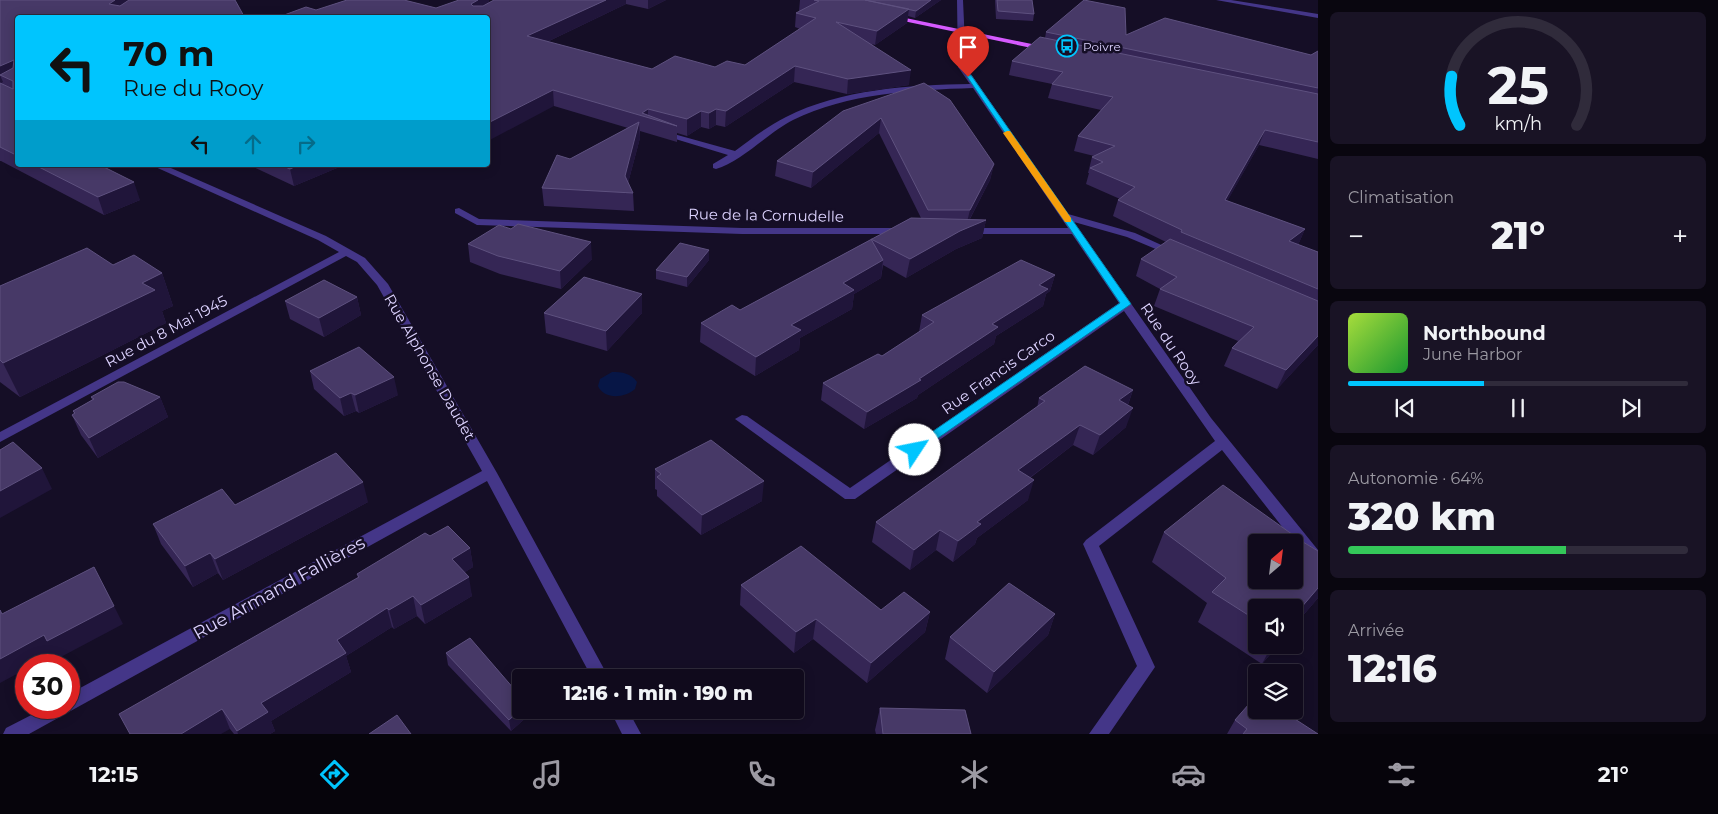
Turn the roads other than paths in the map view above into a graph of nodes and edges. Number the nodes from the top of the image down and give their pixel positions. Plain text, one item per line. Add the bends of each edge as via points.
1 (960, 0) edge
2 (1219, 0) edge
3 (886, 16) edge
4 (1318, 16) edge
5 (960, 32) junction
6 (1057, 52) edge
7 (975, 86) junction
8 (657, 132) edge
9 (736, 154) junction
10 (716, 166) dead end
11 (161, 167) edge
12 (459, 211) dead end
13 (1065, 216) junction
14 (918, 231) edge
15 (957, 231) edge
16 (1075, 231) junction
17 (346, 252) junction
18 (1184, 258) edge
19 (1126, 304) junction
20 (742, 419) dead end
21 (0, 438) edge
22 (1223, 442) junction
23 (490, 473) junction
24 (1318, 560) edge
25 (596, 669) edge
26 (80, 697) edge
27 (40, 719) edge
28 (624, 719) edge
29 (12, 734) edge
30 (632, 734) edge
31 (1098, 734) edge

1 - 5 street, Rue du Rooy
2 - 4 street
3 - 5 main road
5 - 6 main road
5 - 7 street, Rue du Rooy via 962,67
7 - 9 street via 922,87 850,96 796,116
7 - 13 street, Rue du Rooy
8 - 9 street
9 - 10 street
11 - 17 street, Rue Alphonse Daudet via 322,238
12 - 14 street, Rue de la Cornudelle via 476,222 742,231
13 - 16 street, Rue du Rooy
13 - 18 street via 1131,235
15 - 16 street
16 - 19 street, Rue du Rooy
17 - 21 street, Rue du 8 Mai 1945
17 - 23 street, Rue Alphonse Daudet via 361,260 382,284
19 - 20 street, Rue Francis Carco via 850,495
19 - 22 street, Rue du Rooy
22 - 24 street, Rue du Rooy
22 - 31 street via 1091,544 1146,667
23 - 25 street, Rue Alphonse Daudet
23 - 26 street, Rue Armand Fallières
27 - 29 street
28 - 30 street

